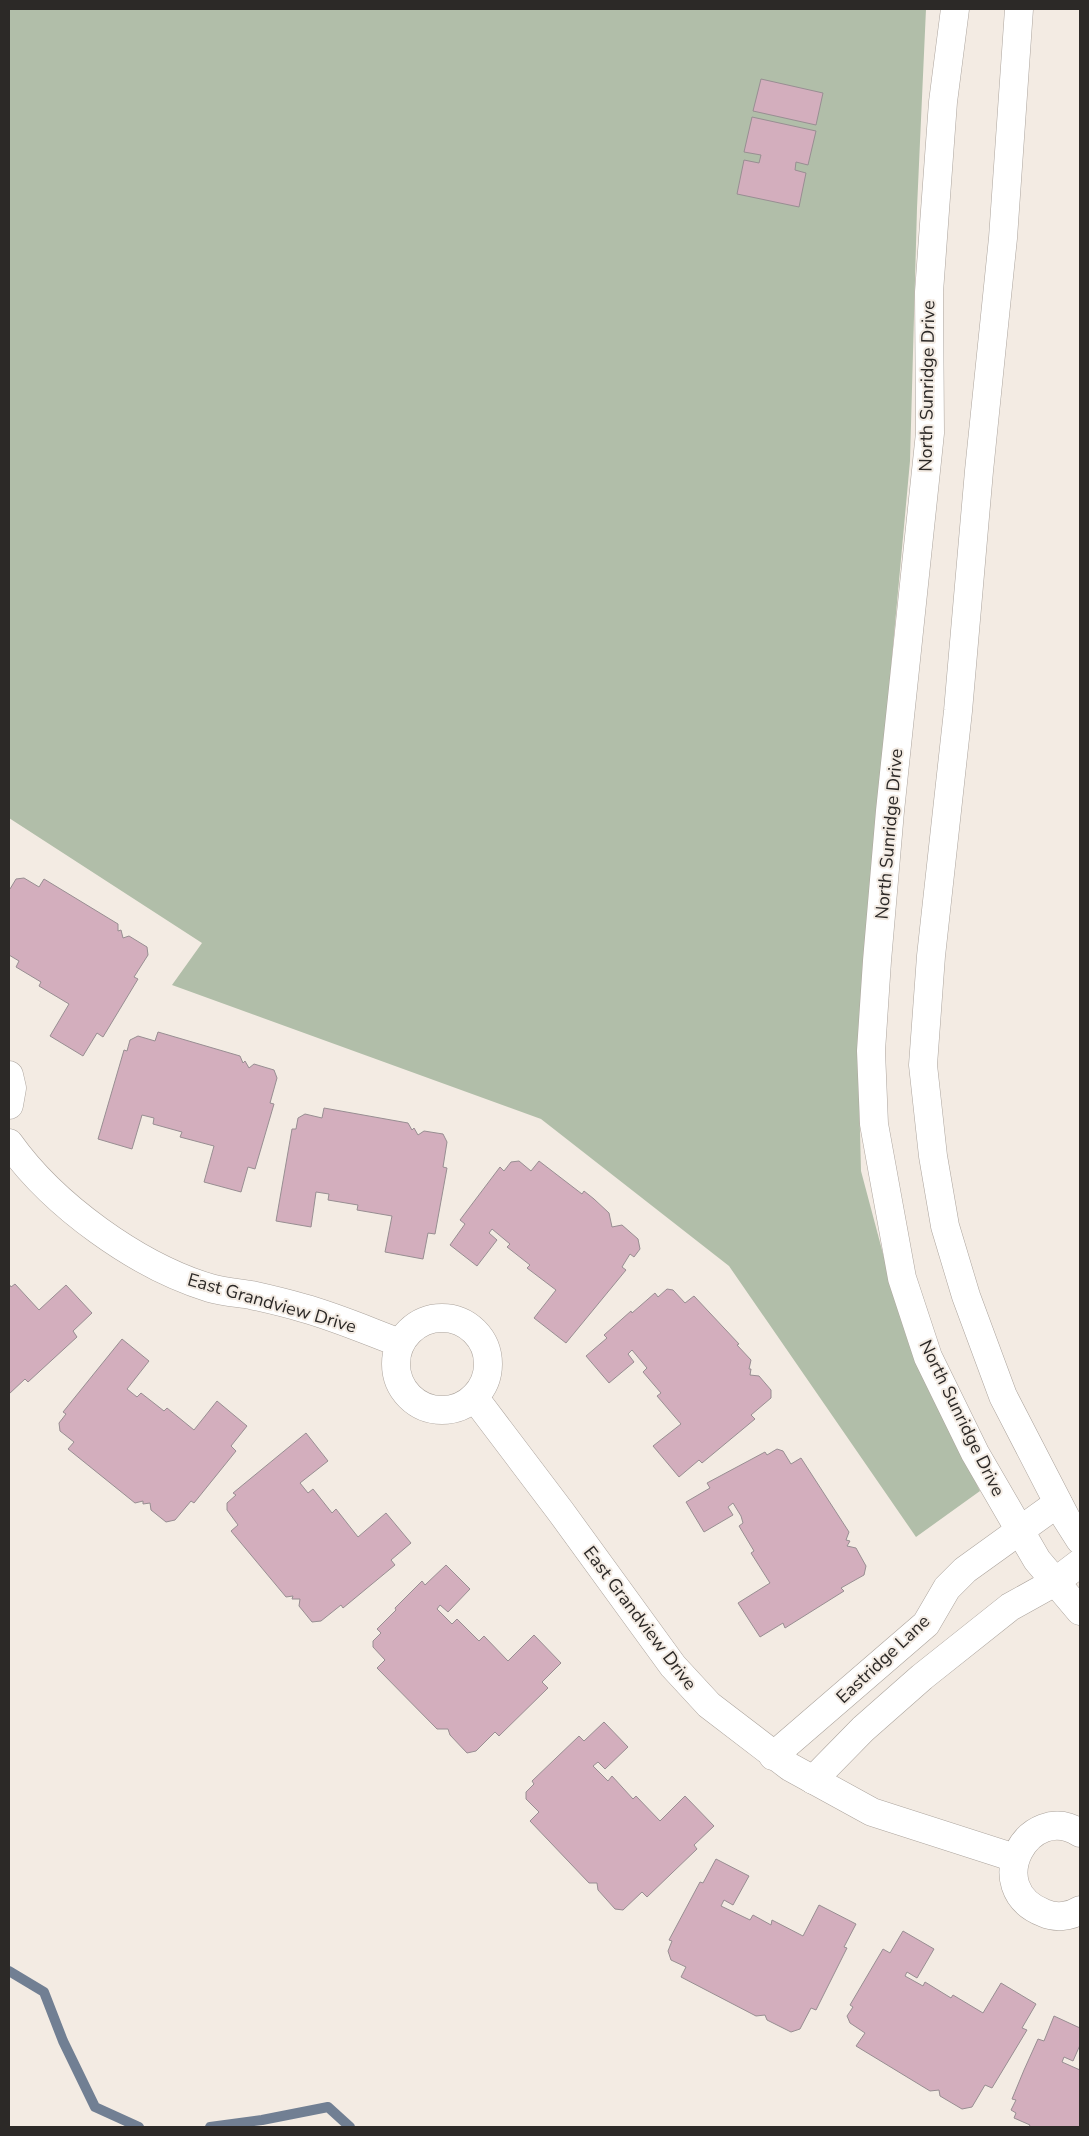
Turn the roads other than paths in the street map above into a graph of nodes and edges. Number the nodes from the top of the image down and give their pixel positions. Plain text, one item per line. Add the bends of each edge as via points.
1 (955, 9) edge
2 (1019, 9) edge
3 (9, 1075) edge
4 (9, 1104) edge
5 (9, 1144) edge
6 (400, 1343) junction
7 (474, 1397) junction
8 (1058, 1503) junction
9 (1020, 1531) junction
10 (1080, 1540) edge
11 (1080, 1562) edge
12 (1055, 1582) junction
13 (1080, 1611) edge
14 (773, 1756) junction
15 (813, 1780) junction
16 (1080, 1833) edge
17 (1015, 1858) junction
18 (1080, 1910) edge

1 - 9 street, North Sunridge Drive via 943,102 929,292 930,433 877,961 871,1051 874,1124 902,1278 928,1357 975,1453
2 - 8 street via 1003,238 931,956 923,1066 944,1226 1003,1396
3 - 4 street via 12,1088
5 - 6 street, East Grandview Drive via 25,1167 97,1230 171,1273 211,1288 305,1309
6 - 7 street via 396,1356 400,1384 420,1405 434,1410 449,1410
6 - 7 street via 423,1321 439,1317 455,1319 470,1326 487,1352 488,1368 484,1384
7 - 14 street, East Grandview Drive via 672,1666 709,1705
8 - 9 street, Eastridge Lane
8 - 10 street
9 - 12 street, North Sunridge Drive
9 - 14 street, Eastridge Lane via 964,1570 947,1588 926,1624
11 - 12 street
12 - 13 street, North Sunridge Drive
12 - 15 street via 1010,1607 922,1676
14 - 15 street, East Grandview Drive
15 - 17 street, East Grandview Drive via 872,1812
16 - 17 street via 1061,1826 1046,1828 1033,1834
17 - 18 street via 1015,1886 1023,1900 1034,1909 1047,1915 1062,1916

